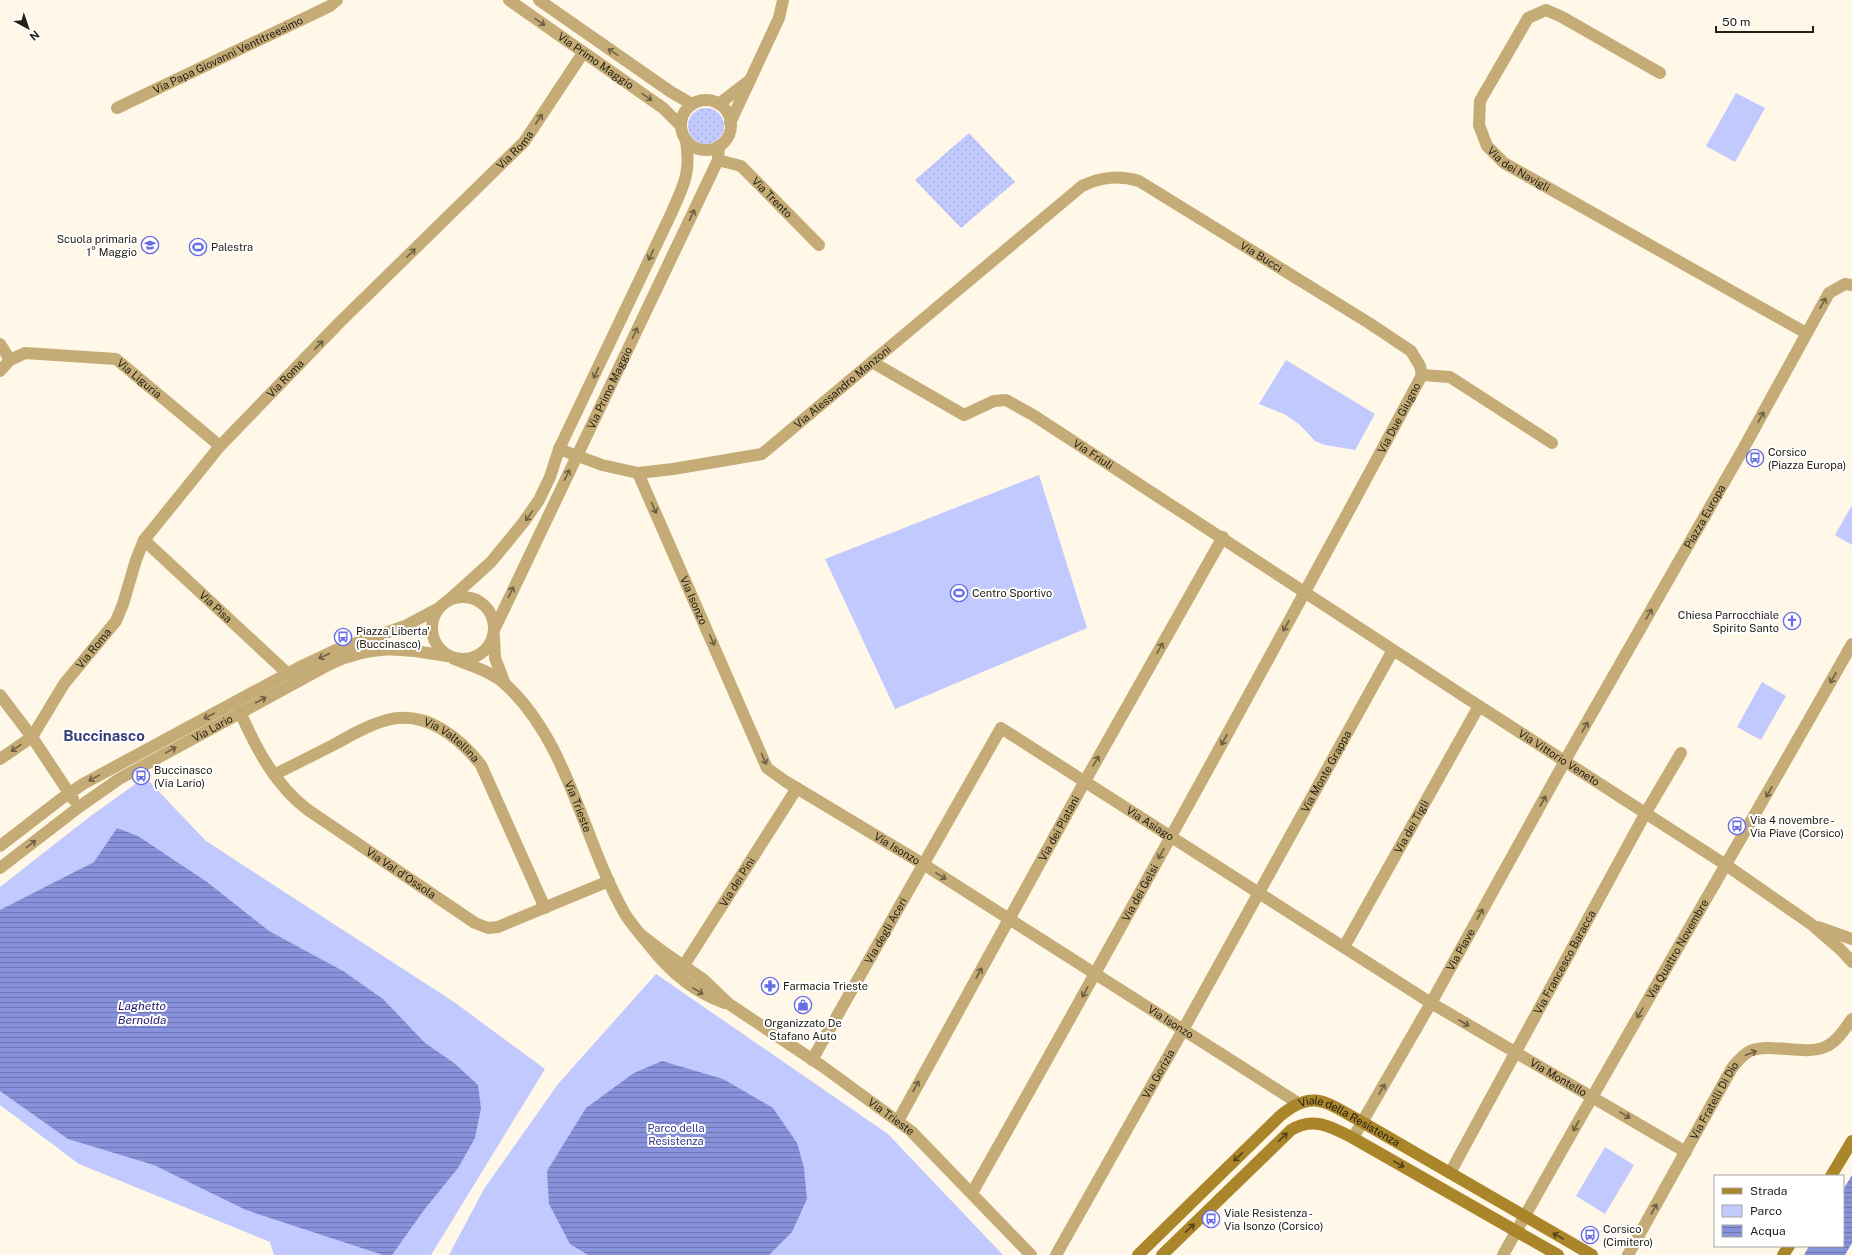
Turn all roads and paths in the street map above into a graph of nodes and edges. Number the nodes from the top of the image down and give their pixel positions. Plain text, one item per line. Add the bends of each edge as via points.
1 (337, 0) edge
2 (508, 0) edge
3 (539, 0) edge
4 (783, 0) edge
5 (584, 53) junction
6 (1660, 73) dead end
7 (753, 78) junction
8 (692, 104) junction
9 (719, 104) junction
10 (117, 108) dead end
11 (730, 123) junction
12 (681, 126) junction
13 (686, 140) junction
14 (719, 146) junction
15 (718, 160) junction
16 (1082, 186) joint
17 (819, 245) dead end
18 (1852, 285) edge
19 (1806, 333) junction
20 (0, 344) edge
21 (10, 360) junction
22 (872, 362) junction
23 (0, 371) edge
24 (1422, 375) junction
25 (1552, 443) dead end
26 (220, 446) junction
27 (559, 449) junction
28 (576, 456) junction
29 (638, 473) junction
30 (1223, 538) junction
31 (144, 540) junction
32 (1305, 592) junction
33 (449, 600) junction
34 (438, 609) junction
35 (494, 631) junction
36 (1852, 644) edge
37 (1393, 650) junction
38 (450, 657) junction
39 (287, 673) junction
40 (505, 684) junction
41 (0, 695) edge
42 (1479, 706) junction
43 (240, 712) junction
44 (32, 737) junction
45 (1681, 753) dead end
46 (0, 759) edge
47 (1565, 761) junction
48 (274, 775) junction
49 (1085, 781) junction
50 (797, 788) junction
51 (69, 793) junction
52 (79, 807) junction
53 (1646, 814) junction
54 (1170, 836) junction
55 (0, 846) edge
56 (923, 864) junction
57 (1726, 865) junction
58 (0, 868) edge
59 (609, 881) junction
60 (1259, 893) junction
61 (545, 908) junction
62 (1009, 918) junction
63 (1811, 924) junction
64 (1852, 939) edge
65 (1344, 948) junction
66 (1852, 962) edge
67 (681, 971) junction
68 (1096, 974) junction
69 (1430, 1003) junction
70 (1852, 1019) edge
71 (1183, 1030) junction
72 (1515, 1052) junction
73 (812, 1060) junction
74 (1592, 1096) junction
75 (1298, 1103) junction
76 (898, 1121) junction
77 (1362, 1122) junction
78 (1353, 1138) junction
79 (1852, 1141) edge
80 (1686, 1152) junction
81 (1450, 1173) junction
82 (1832, 1175) edge
83 (972, 1193) junction
84 (1525, 1216) junction
85 (1517, 1231) junction
86 (1031, 1255) edge
87 (1056, 1255) edge
88 (1138, 1255) edge
89 (1162, 1255) edge
90 (1503, 1255) edge
91 (1558, 1255) edge
92 (1592, 1255) edge
93 (1628, 1255) edge

1 - 10 street, Via Papa Giovanni Ventitreesimo via 330,6
2 -> 5 street, Via Primo Maggio
8 -> 3 street, Via Primo Maggio
4 - 7 street via 779,18
5 -> 12 street, Via Primo Maggio via 662,108
26 -> 5 street, Via Roma via 346,317 524,142
6 - 19 street, Via dei Navigli via 1546,10 1528,18 1480,101 1479,125 1487,146 1504,163
7 - 9 street
7 - 11 street
8 - 9 street via 706,100
8 - 12 street via 682,117
9 - 11 street via 725,109
11 - 14 street via 728,136
12 - 13 street
13 - 14 street via 705,150
13 -> 27 street, Via Primo Maggio via 689,160 686,178
14 - 15 street, Via Primo Maggio
15 - 17 street, Via Trento via 741,166
28 -> 15 street, Via Primo Maggio
16 - 22 street, Via Alessandro Manzoni
16 - 24 street, Via Bucci via 1110,177 1139,181 1411,351
19 -> 18 street, Piazza Europa via 1829,293 1845,284
47 -> 19 street, Piazza Europa via 1738,458
20 - 21 street
21 - 23 street, Via Liguria
21 - 26 street, Via Liguria via 25,353 116,359
22 - 29 street, Via Alessandro Manzoni via 762,454 673,470
22 - 30 street, Via Friuli via 964,415 994,401 1006,400
24 - 25 street, Via Due Giugno via 1450,377
24 - 32 street, Via Due Giugno
26 - 31 street, Via Roma
27 - 28 street, Via Alessandro Manzoni
27 -> 33 street, Via Primo Maggio via 546,487 532,512 492,562
28 - 29 street, Via Alessandro Manzoni
35 -> 28 street, Via Primo Maggio
29 -> 50 street, Via Isonzo via 768,768
30 - 32 street, Via Friuli
49 -> 30 street, Via dei Platani
31 - 39 street, Via Pisa
31 - 44 street, Via Roma via 116,621 64,684
32 - 37 street, Via Vittorio Veneto
32 -> 54 street, Via dei Gelsi
33 - 34 street
33 - 35 street via 470,597 479,601 490,613
34 - 38 street via 432,623 433,638 441,651
34 -> 39 street, Via Lario via 405,626 336,650
35 - 38 street via 491,642 482,653 468,659
35 - 40 street, Via Trieste via 495,658
36 -> 57 street, Via Quattro Novembre
37 - 42 street, Via Vittorio Veneto
37 - 60 street, Via Monte Grappa
38 - 40 street, Via Trieste
43 -> 38 street, Via Lario via 330,664 355,654 399,649
39 -> 51 street, Via Lario
40 - 59 street, Via Trieste via 542,730 560,765
41 - 44 street
42 - 47 street, Via Vittorio Veneto
42 - 65 street, Via dei Tigli
43 - 48 street, Via Val d'Ossola
52 -> 43 street, Via Lario via 137,768
44 -> 46 street
44 - 51 street
45 - 53 street, Via Francesco Baracca
47 - 53 street, Via Vittorio Veneto
69 -> 47 street, Via Piave
48 - 61 street, Via Val d'Ossola via 290,796 308,810 475,923 488,928 498,927
48 - 61 street, Via Valtellina via 368,727 388,720 408,718 431,724 452,734 467,747 481,765
49 - 54 street, Via Asiago
49 - 56 street, Via Asiago via 1001,728
49 - 62 street, Via dei Platani
50 - 56 street, Via Isonzo
50 - 67 street, Via dei Pini
51 - 52 street
51 - 55 street, Via Lario
58 -> 52 street, Via Lario
53 - 57 street, Via Vittorio Veneto
53 - 72 street, Via Francesco Baracca
54 - 60 street, Via Asiago
54 -> 68 street, Via dei Gelsi
56 -> 62 street, Via Isonzo
56 - 73 street, Via degli Aceri
57 - 63 street, Via Vittorio Veneto
57 -> 74 street, Via Quattro Novembre
59 - 61 street, Via Val d'Ossola
59 - 67 street, Via Trieste via 624,912 640,934 656,954
60 - 65 street, Via Asiago
60 - 71 street, Via Gorizia
62 - 68 street, Via Isonzo
76 -> 62 street, Via dei Platani
63 - 64 street, Via Vittorio Veneto
63 - 66 street, Via Vittorio Veneto via 1842,950
65 - 69 street, Via Asiago
67 - 73 street, Via Trieste via 703,994 729,1004
68 - 71 street, Via Isonzo
68 -> 83 street, Via dei Gelsi
69 -> 72 street, Via Montello
77 -> 69 street, Via Piave
80 -> 70 street, Via Fratelli Di Dio via 1740,1058 1750,1051 1816,1049 1828,1046
71 - 75 street, Via Isonzo
71 - 87 street, Via Gorizia
72 - 74 street, Via Montello
72 - 81 street, Via Francesco Baracca
73 - 76 street, Via Trieste
74 -> 80 street, Via Montello
74 -> 84 street, Via Quattro Novembre
75 - 77 street, Viale della Resistenza via 1305,1100 1320,1101
75 -> 88 street, Viale della Resistenza via 1266,1130
76 - 83 street, Via Trieste
77 - 78 street, Via Piave
77 - 81 street, Viale della Resistenza
78 -> 85 street, Viale della Resistenza
89 -> 78 street, Viale della Resistenza via 1294,1128 1320,1123
79 - 82 street
93 -> 80 street, Via Fratelli Di Dio
81 - 84 street, Viale della Resistenza
83 - 86 street, Via Trieste
84 - 85 street, Via Quattro Novembre
92 -> 84 street, Viale della Resistenza
85 - 90 street, Via Quattro Novembre
85 - 91 street, Viale della Resistenza

